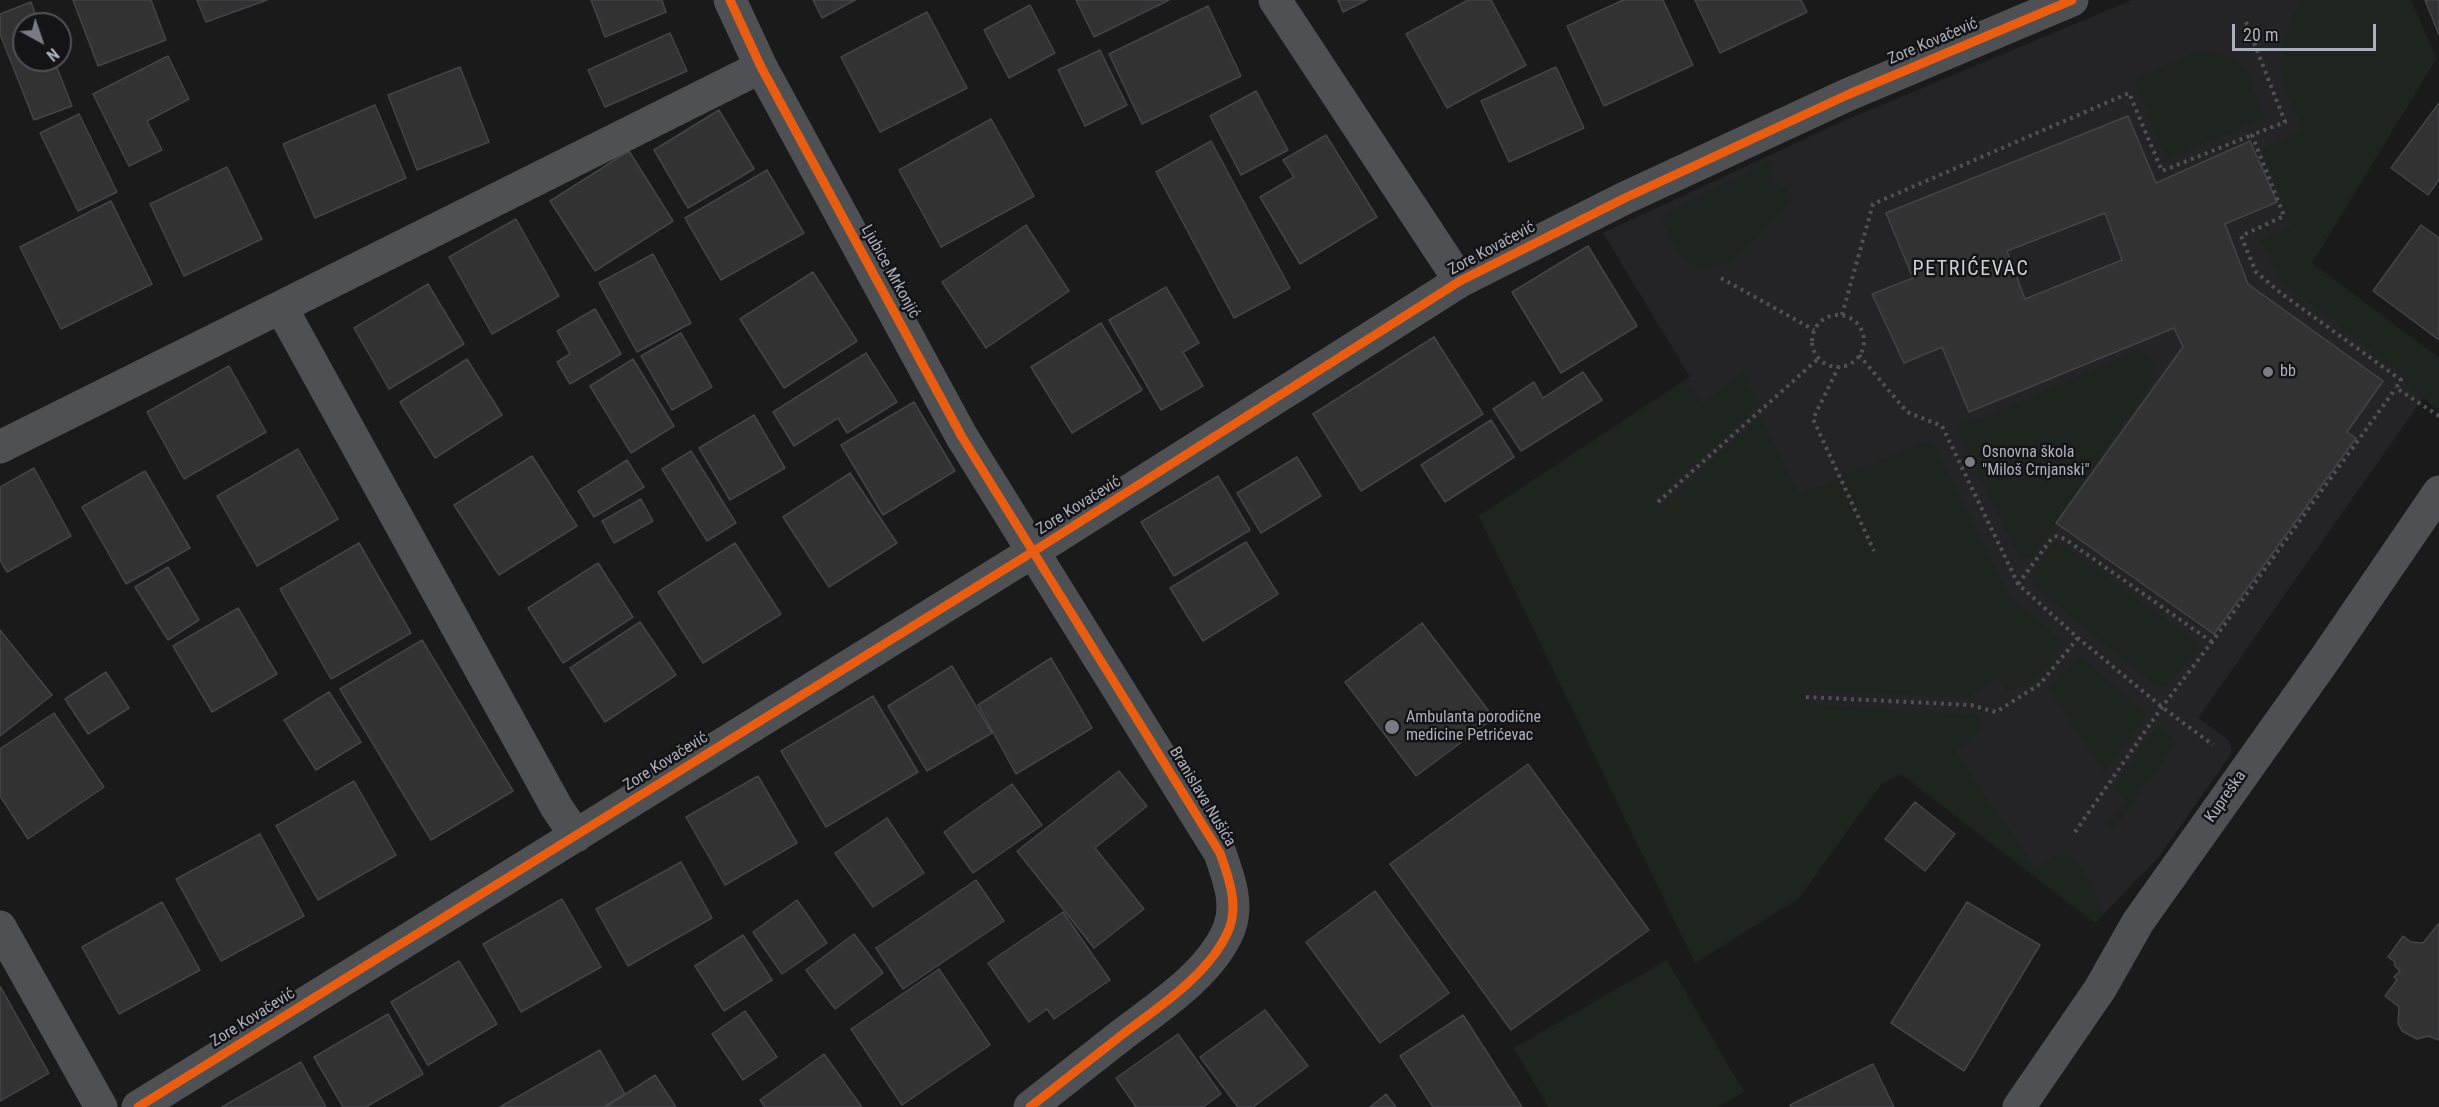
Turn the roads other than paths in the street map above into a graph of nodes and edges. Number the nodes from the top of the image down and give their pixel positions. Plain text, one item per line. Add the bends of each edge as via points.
1 (730, 0) edge
2 (1275, 0) edge
3 (2072, 0) edge
4 (761, 67) junction
5 (1460, 281) junction
6 (281, 307) junction
7 (0, 447) edge
8 (2439, 492) edge
9 (1034, 551) junction
10 (576, 836) junction
11 (0, 927) edge
12 (101, 1107) edge
13 (138, 1107) edge
14 (1030, 1107) edge
15 (2019, 1107) edge

1 - 4 street, Ljubice Mrkonjić
2 - 5 street
3 - 5 street, Zore Kovačević via 1836,100 1625,198
4 - 6 street
4 - 9 street, Ljubice Mrkonjić via 962,436
5 - 9 street, Zore Kovačević
6 - 7 street
6 - 10 street
8 - 15 street, Kupreška via 2138,922 2100,989
9 - 10 street, Zore Kovačević
9 - 14 street, Branislava Nušića via 1220,853 1233,903 1230,928 1214,954 1186,985
10 - 13 street, Zore Kovačević
11 - 12 street

